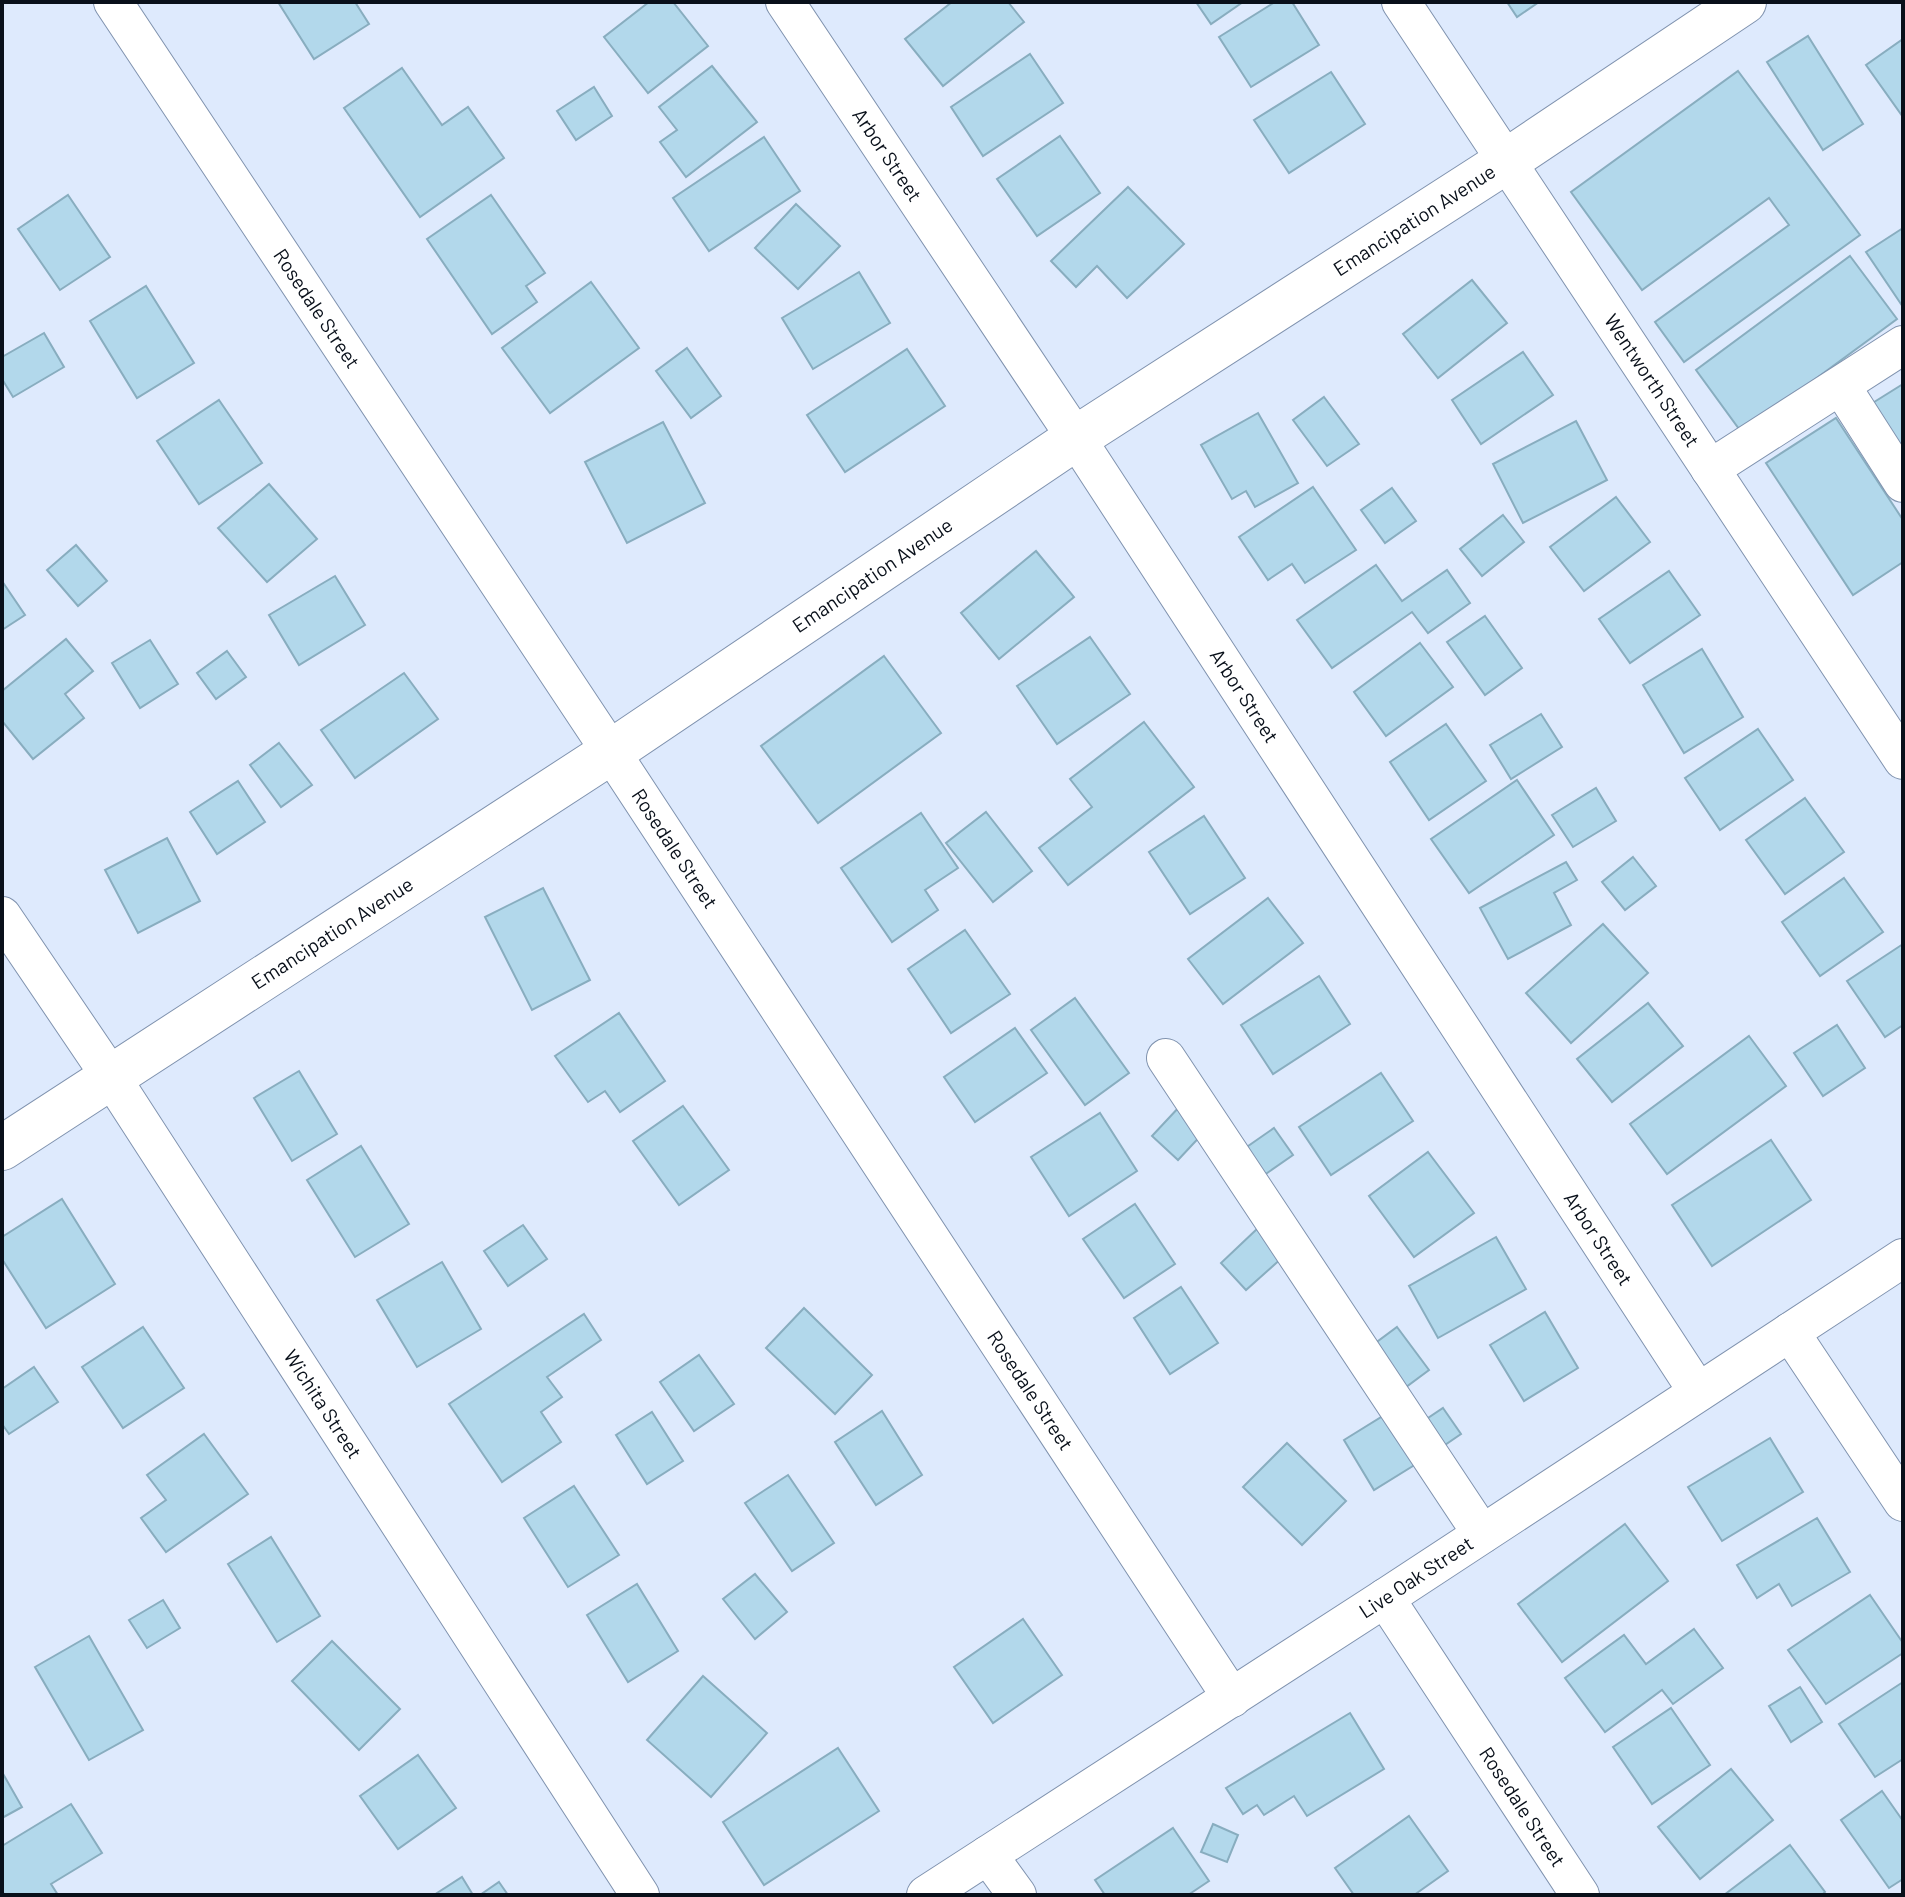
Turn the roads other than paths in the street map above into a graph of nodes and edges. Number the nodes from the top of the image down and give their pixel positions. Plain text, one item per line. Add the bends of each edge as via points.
1 (113, 2) edge
2 (785, 2) edge
3 (1401, 2) edge
4 (1720, 8) edge
5 (1505, 162) junction
6 (1903, 345) edge
7 (1841, 386) junction
8 (1076, 438) junction
9 (1710, 469) junction
10 (1903, 483) edge
11 (611, 752) junction
12 (1903, 760) edge
13 (2, 916) edge
14 (1166, 1058) dead end
15 (111, 1077) junction
16 (2, 1148) edge
17 (1903, 1258) edge
18 (1790, 1332) junction
19 (1698, 1392) junction
20 (1903, 1502) edge
21 (1482, 1534) junction
22 (1385, 1598) junction
23 (1232, 1698) junction
24 (988, 1855) junction
25 (640, 1895) edge
26 (926, 1895) edge
27 (1017, 1895) edge
28 (1580, 1895) edge

1 - 11 street, Rosedale Street
2 - 8 street, Arbor Street
3 - 5 street, Wentworth Street
4 - 5 main road, Emancipation Avenue
5 - 8 main road, Emancipation Avenue
5 - 9 street, Wentworth Street
6 - 7 street
7 - 9 street
7 - 10 street
8 - 11 main road, Emancipation Avenue
8 - 19 street, Arbor Street
9 - 12 street, Wentworth Street
11 - 15 main road, Emancipation Avenue
11 - 23 street, Rosedale Street
13 - 15 street, Wichita Street
14 - 21 street
15 - 16 main road, Emancipation Avenue
15 - 25 street, Wichita Street
17 - 18 street, Live Oak Street
18 - 19 street, Live Oak Street
18 - 20 street
19 - 21 street, Live Oak Street
21 - 22 street, Live Oak Street
22 - 23 street, Live Oak Street
22 - 28 street, Rosedale Street
23 - 24 street, Live Oak Street
24 - 26 street, Live Oak Street
24 - 27 street

